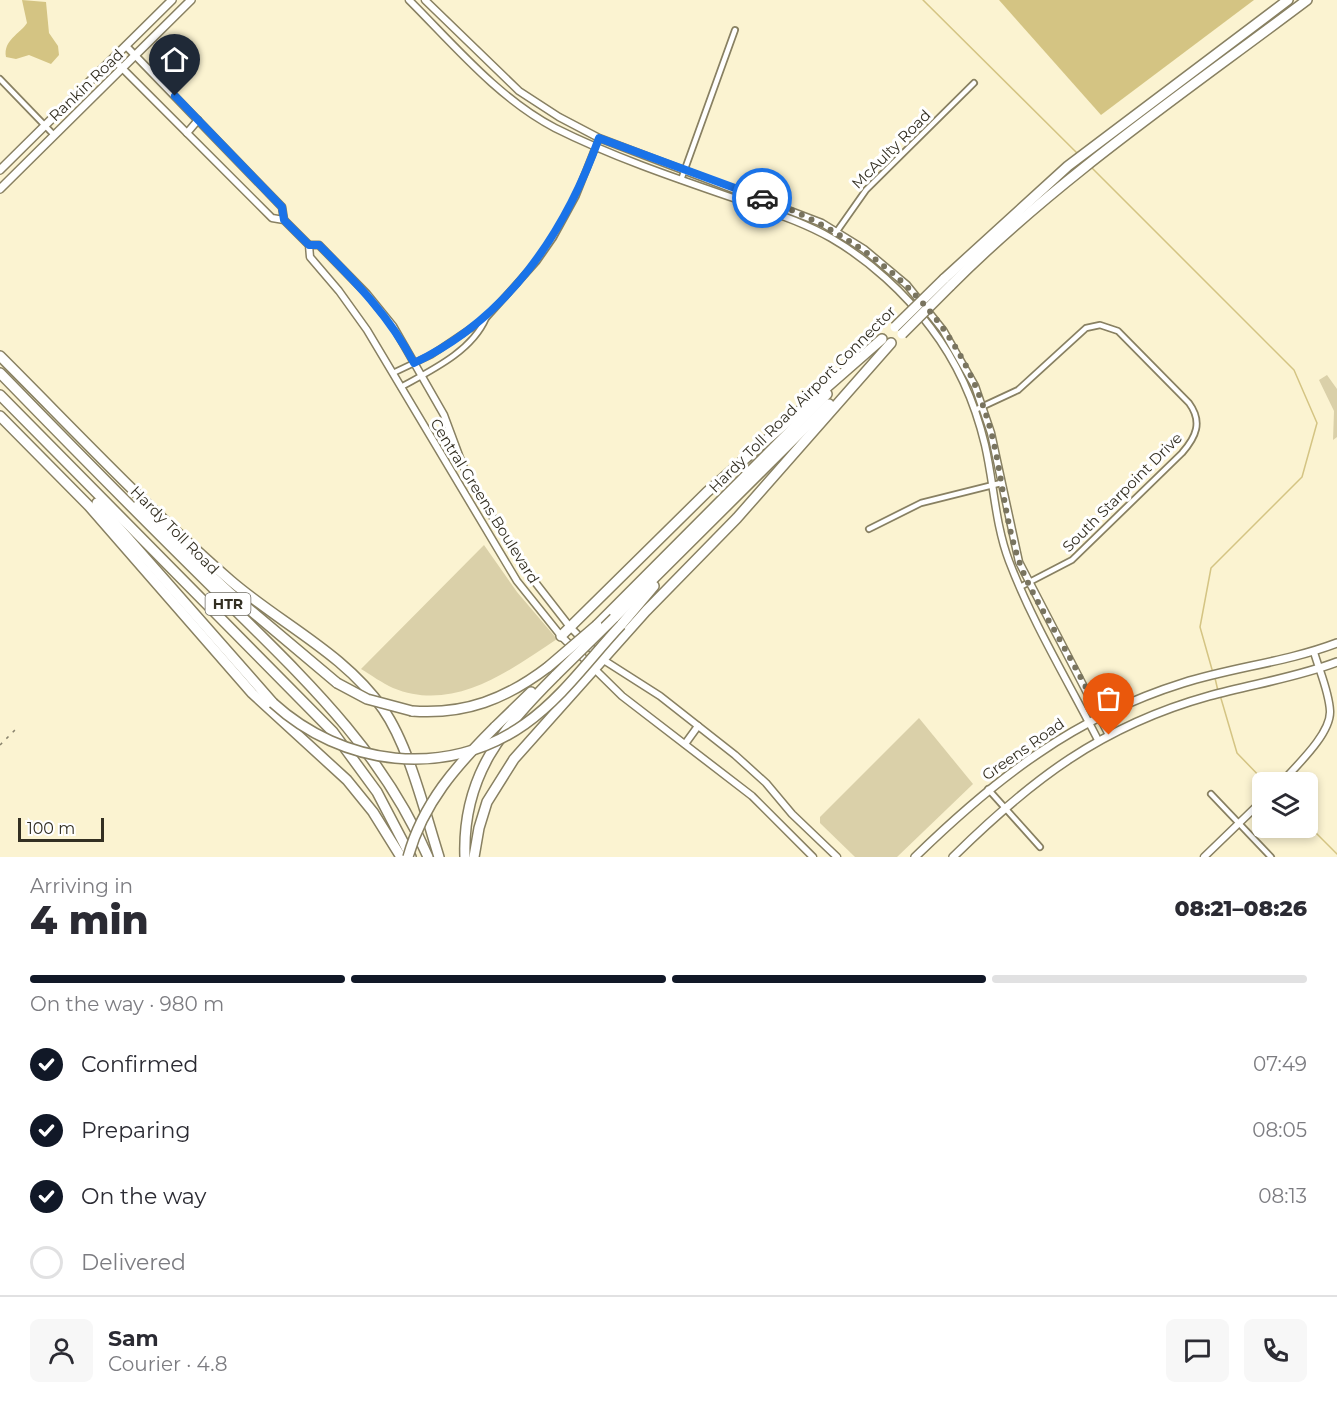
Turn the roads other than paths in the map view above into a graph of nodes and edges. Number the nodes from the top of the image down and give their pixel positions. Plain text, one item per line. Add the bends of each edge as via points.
1 (172, 0) edge
2 (191, 0) edge
3 (409, 0) edge
4 (425, 0) edge
5 (1286, 0) edge
6 (1307, 0) edge
7 (1313, 0) edge
8 (1294, 10) junction
9 (735, 30) dead end
10 (464, 39) junction
11 (126, 46) junction
12 (456, 47) junction
13 (136, 55) junction
14 (112, 59) junction
15 (121, 69) junction
16 (0, 79) edge
17 (974, 83) dead end
18 (519, 91) junction
19 (512, 99) junction
20 (198, 120) junction
21 (45, 126) junction
22 (187, 133) junction
23 (54, 135) junction
24 (599, 138) junction
25 (596, 148) junction
26 (0, 170) edge
27 (684, 171) junction
28 (681, 180) junction
29 (0, 189) edge
30 (753, 195) junction
31 (751, 205) junction
32 (284, 220) junction
33 (836, 231) junction
34 (832, 239) junction
35 (309, 245) junction
36 (947, 282) junction
37 (914, 294) junction
38 (908, 300) junction
39 (486, 318) junction
40 (886, 341) junction
41 (0, 356) edge
42 (414, 363) junction
43 (0, 373) edge
44 (393, 373) junction
45 (421, 376) junction
46 (401, 387) junction
47 (0, 395) edge
48 (984, 407) junction
49 (975, 410) junction
50 (0, 416) edge
51 (53, 451) junction
52 (99, 475) junction
53 (1001, 483) junction
54 (991, 485) junction
55 (868, 529) dead end
56 (528, 573) junction
57 (517, 581) junction
58 (1029, 584) junction
59 (1020, 587) junction
60 (614, 619) junction
61 (570, 627) junction
62 (561, 636) junction
63 (1337, 643) edge
64 (1314, 652) junction
65 (602, 659) junction
66 (1337, 662) edge
67 (593, 669) junction
68 (1319, 669) junction
69 (552, 671) junction
70 (1100, 715) junction
71 (1088, 722) junction
72 (698, 726) junction
73 (1109, 735) junction
74 (1098, 740) junction
75 (685, 744) junction
76 (1290, 772) edge
77 (988, 789) junction
78 (1211, 794) dead end
79 (1003, 808) junction
80 (1252, 809) edge
81 (792, 814) junction
82 (1236, 823) junction
83 (782, 824) junction
84 (1040, 847) dead end
85 (401, 857) edge
86 (409, 857) edge
87 (428, 857) edge
88 (439, 857) edge
89 (465, 857) edge
90 (474, 857) edge
91 (813, 857) edge
92 (837, 857) edge
93 (915, 857) edge
94 (953, 857) edge
95 (1204, 857) edge
96 (1271, 857) edge

1 - 11 main road, Rankin Road
2 - 13 main road, Rankin Road
3 - 12 street
4 - 10 street
5 - 36 highway, Hardy Toll Road Airport Connector via 1068,166
6 - 8 highway, Hardy Toll Road Airport Connector
7 - 8 highway
8 - 36 highway, Hardy Toll Road Airport Connector via 1075,173
9 - 27 street
10 - 12 street
10 - 18 street
11 - 13 street, Central Greens Boulevard
11 - 14 main road, Rankin Road
12 - 19 street
13 - 15 main road, Rankin Road
13 - 20 street, Central Greens Boulevard
14 - 15 street, Central Greens Boulevard
14 - 21 main road, Rankin Road
15 - 22 street, Central Greens Boulevard
15 - 23 main road, Rankin Road
16 - 21 street
17 - 33 street, McAulty Road via 866,190
18 - 19 street
18 - 24 street
19 - 25 street via 552,126
20 - 22 street
20 - 32 street, Central Greens Boulevard via 282,207
21 - 23 street
21 - 26 main road, Rankin Road
22 - 32 street, Central Greens Boulevard via 272,218
23 - 29 main road, Rankin Road
24 - 25 street
24 - 27 street
25 - 28 street
25 - 39 street via 553,238
27 - 28 street
27 - 30 street
28 - 31 street
30 - 31 street
30 - 33 street
31 - 34 street
32 - 35 street, Central Greens Boulevard
33 - 34 street, McAulty Road
33 - 37 street via 886,266
34 - 38 street via 868,264
35 - 42 street, Central Greens Boulevard via 319,245 367,294 393,326
35 - 44 street, Central Greens Boulevard via 310,257 346,301
36 - 40 highway, Hardy Toll Road Airport Connector, bridge via 895,327
36 - 40 highway, Hardy Toll Road Airport Connector, bridge via 902,334
37 - 38 street
37 - 48 street via 944,330
38 - 49 street via 943,346
39 - 42 street
39 - 45 street via 462,349
40 - 60 highway, Hardy Toll Road Airport Connector
40 - 60 highway, Hardy Toll Road Airport Connector
40 - 61 highway via 707,492
40 - 65 highway via 736,518
41 - 88 highway via 216,568 363,683 392,722
42 - 44 street
42 - 45 street, Central Greens Boulevard
43 - 52 highway, Hardy Toll Road / HTR
44 - 46 street, Central Greens Boulevard
45 - 46 street
45 - 56 street, Central Greens Boulevard via 444,415 467,474
46 - 57 street, Central Greens Boulevard
47 - 51 highway, Hardy Toll Road / HTR
48 - 49 street, South Starpoint Drive
48 - 53 street
48 - 58 street, South Starpoint Drive via 1018,390 1082,332 1093,326 1113,327 1193,408 1198,427 1193,439 1072,560
49 - 54 street
50 - 85 highway via 89,506 267,708 346,780 374,812
51 - 60 highway, bridge via 273,703 314,734 355,752 413,760 464,753 504,737 558,696
51 - 86 highway, Hardy Toll Road / HTR via 333,732 377,792
52 - 69 highway, bridge via 337,683 367,699 412,711 476,707
52 - 87 highway, Hardy Toll Road / HTR via 339,715 387,779
53 - 54 street
53 - 58 street via 1014,543
54 - 55 street via 921,502
54 - 59 street via 998,525
56 - 57 street
56 - 61 street, Central Greens Boulevard
57 - 62 street, Central Greens Boulevard
58 - 59 street, South Starpoint Drive
58 - 70 street
59 - 71 street
60 - 69 highway, bridge
60 - 69 highway, Hardy Toll Road Airport Connector, bridge via 597,625
61 - 62 highway
61 - 65 street, Central Greens Boulevard
62 - 67 street, Central Greens Boulevard
63 - 64 main road, Greens Road
64 - 68 street
64 - 70 main road, Greens Road via 1218,673
65 - 67 highway
65 - 72 street, Central Greens Boulevard
66 - 68 main road
67 - 75 street, Central Greens Boulevard
67 - 90 highway via 500,779 483,815
68 - 73 main road via 1210,696
68 - 76 street via 1330,712 1327,726
69 - 86 highway, bridge via 439,789 421,819
69 - 89 highway via 507,728 482,768 469,809
70 - 71 main road, Greens Road
70 - 73 street
71 - 74 street
71 - 77 main road, Greens Road
72 - 75 street
72 - 81 street, Central Greens Boulevard via 766,783
73 - 74 main road
74 - 79 main road
75 - 83 street, Central Greens Boulevard
77 - 79 street
77 - 93 main road, Greens Road
78 - 82 street
79 - 84 street
79 - 94 main road
80 - 82 street
81 - 83 street
81 - 92 street, Central Greens Boulevard
82 - 95 street
82 - 96 street
83 - 91 street, Central Greens Boulevard

